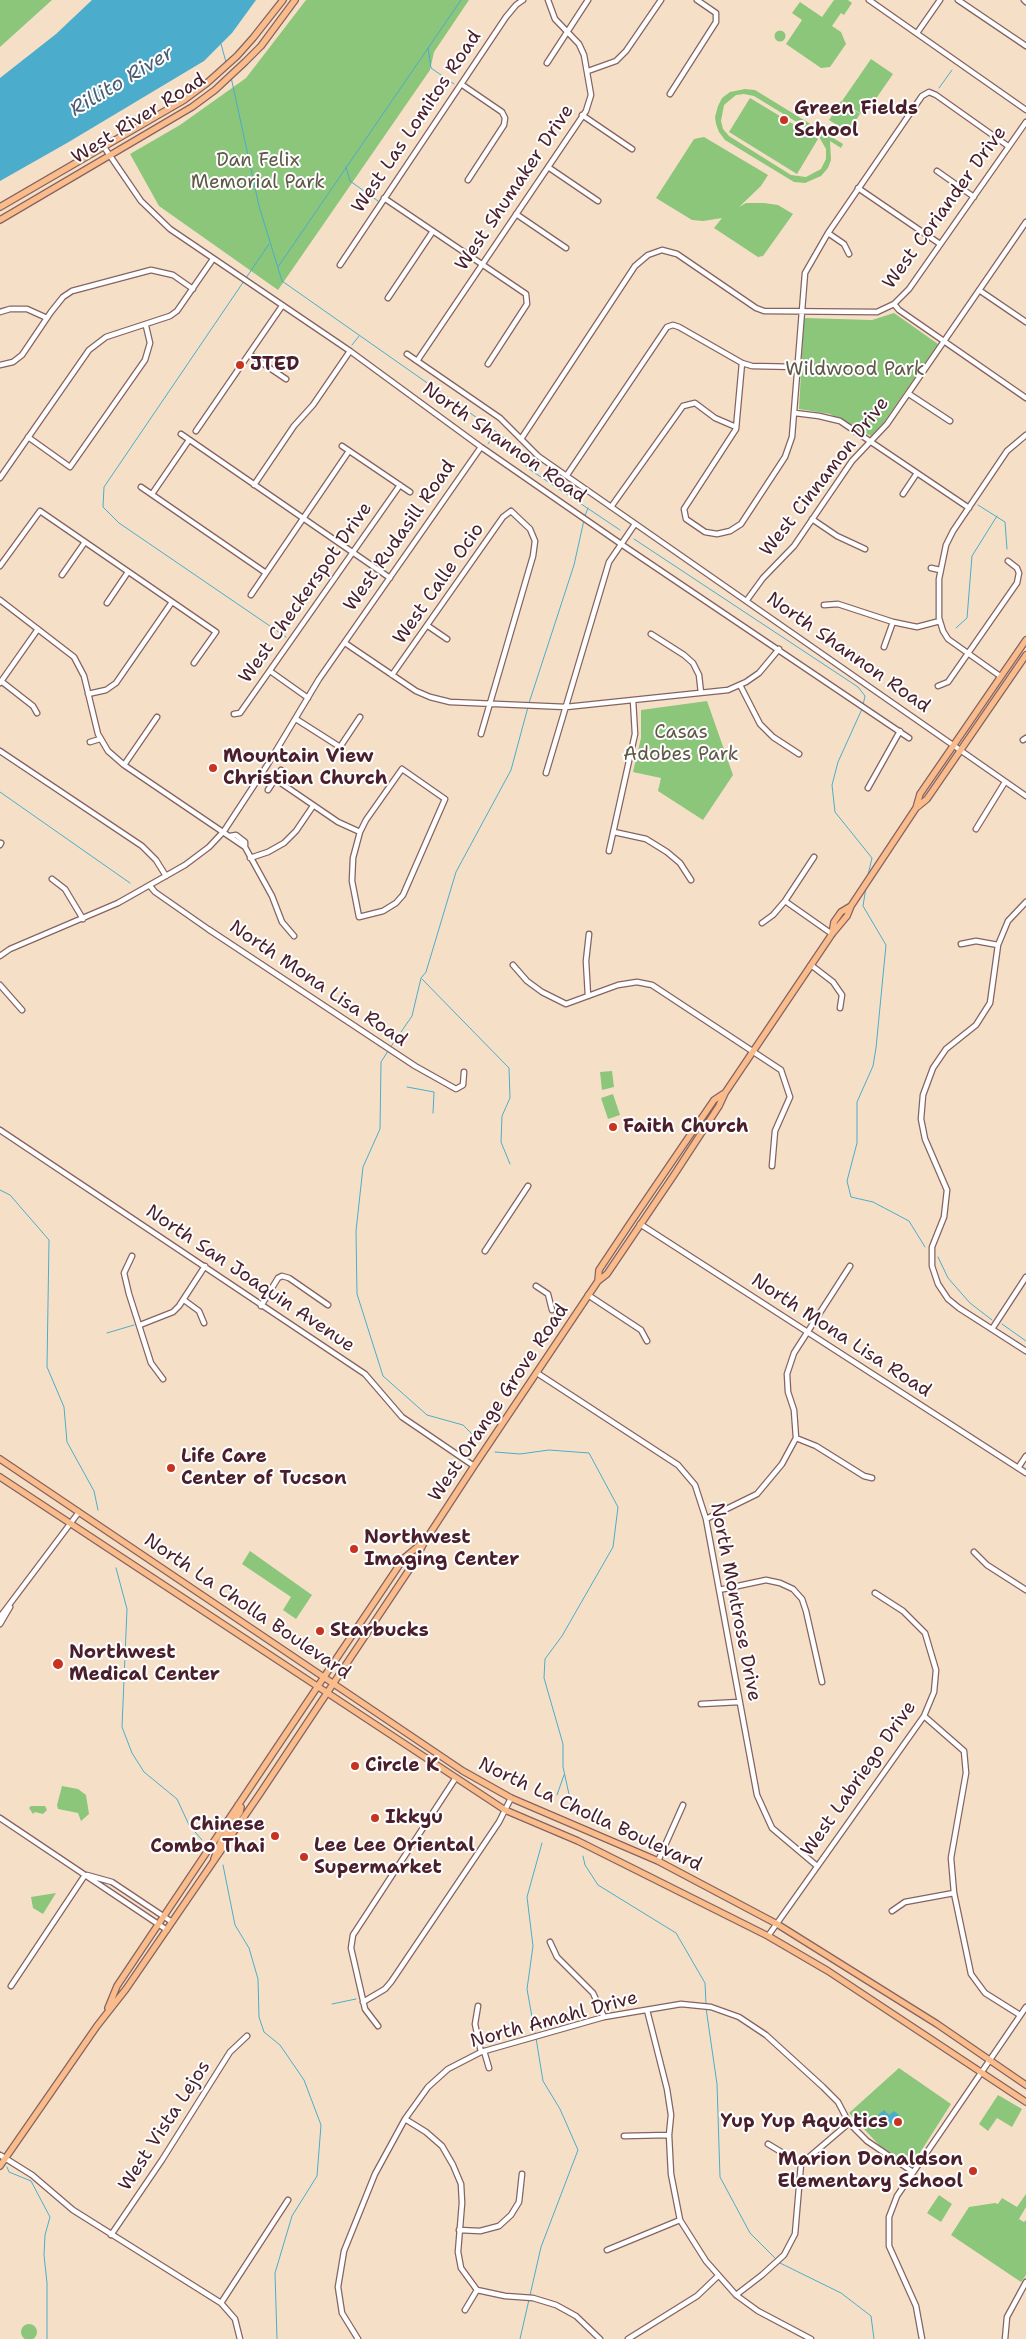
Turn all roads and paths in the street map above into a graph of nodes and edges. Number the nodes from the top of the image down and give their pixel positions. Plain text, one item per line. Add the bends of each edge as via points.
1 (282, 0) edge
2 (295, 0) edge
3 (523, 0) edge
4 (548, 0) edge
5 (588, 0) edge
6 (661, 0) edge
7 (697, 0) edge
8 (869, 0) edge
9 (940, 0) edge
10 (958, 0) edge
11 (567, 32) junction
12 (917, 33) junction
13 (1026, 46) edge
14 (547, 63) dead end
15 (588, 71) junction
16 (461, 84) junction
17 (670, 94) dead end
18 (1026, 110) edge
19 (582, 115) junction
20 (1026, 122) edge
21 (1008, 146) junction
22 (104, 147) junction
23 (632, 149) dead end
24 (110, 156) junction
25 (548, 167) junction
26 (937, 171) dead end
27 (468, 180) dead end
28 (858, 188) junction
29 (974, 196) junction
30 (384, 198) junction
31 (598, 201) dead end
32 (0, 207) edge
33 (516, 214) junction
34 (0, 220) edge
35 (1026, 222) edge
36 (433, 231) junction
37 (828, 233) junction
38 (940, 244) junction
39 (566, 248) dead end
40 (849, 254) dead end
41 (213, 259) junction
42 (340, 264) dead end
43 (483, 264) junction
44 (193, 288) junction
45 (979, 290) junction
46 (388, 298) dead end
47 (894, 304) junction
48 (282, 306) junction
49 (0, 312) edge
50 (800, 312) junction
51 (47, 318) junction
52 (1026, 322) edge
53 (146, 326) junction
54 (943, 341) junction
55 (350, 351) junction
56 (249, 354) junction
57 (407, 354) dead end
58 (417, 361) junction
59 (742, 363) junction
60 (488, 364) dead end
61 (0, 365) edge
62 (798, 367) junction
63 (286, 379) dead end
64 (909, 394) junction
65 (1026, 398) edge
66 (795, 413) junction
67 (950, 421) dead end
68 (736, 427) junction
69 (196, 431) dead end
70 (181, 434) dead end
71 (1026, 435) edge
72 (28, 437) junction
73 (521, 439) junction
74 (189, 440) junction
75 (870, 441) junction
76 (342, 446) dead end
77 (481, 447) junction
78 (349, 451) junction
79 (917, 473) junction
80 (567, 475) junction
81 (0, 478) edge
82 (254, 485) junction
83 (400, 485) junction
84 (142, 487) dead end
85 (410, 492) dead end
86 (152, 494) junction
87 (903, 494) dead end
88 (612, 507) junction
89 (969, 508) junction
90 (676, 511) dead end
91 (684, 511) junction
92 (303, 518) junction
93 (812, 519) junction
94 (635, 524) junction
95 (85, 542) junction
96 (621, 544) junction
97 (865, 549) dead end
98 (354, 552) junction
99 (1008, 561) dead end
100 (0, 566) edge
101 (931, 568) dead end
102 (940, 570) junction
103 (128, 572) junction
104 (266, 572) junction
105 (62, 575) dead end
106 (390, 578) junction
107 (251, 595) dead end
108 (0, 600) edge
109 (747, 600) junction
110 (172, 602) junction
111 (107, 603) dead end
112 (824, 606) dead end
113 (940, 621) junction
114 (893, 622) junction
115 (428, 626) junction
116 (38, 629) junction
117 (651, 634) dead end
118 (447, 639) dead end
119 (1026, 640) edge
120 (345, 643) junction
121 (884, 647) dead end
122 (779, 649) junction
123 (968, 654) junction
124 (1026, 655) edge
125 (194, 664) dead end
126 (270, 671) junction
127 (392, 675) junction
128 (1000, 676) junction
129 (1, 682) edge
130 (740, 684) junction
131 (938, 686) dead end
132 (701, 693) junction
133 (88, 694) junction
134 (308, 698) junction
135 (633, 700) junction
136 (489, 704) junction
137 (566, 707) junction
138 (37, 713) dead end
139 (234, 714) dead end
140 (157, 717) dead end
141 (360, 717) dead end
142 (296, 719) junction
143 (900, 731) junction
144 (481, 734) dead end
145 (910, 738) dead end
146 (100, 739) junction
147 (90, 742) dead end
148 (953, 745) junction
149 (960, 750) junction
150 (0, 751) edge
151 (799, 754) dead end
152 (124, 765) junction
153 (281, 770) dead end
154 (546, 773) dead end
155 (275, 779) junction
156 (1005, 782) junction
157 (868, 788) dead end
158 (268, 790) dead end
159 (1026, 796) edge
160 (312, 806) junction
161 (916, 808) junction
162 (976, 829) dead end
163 (224, 831) junction
164 (360, 832) junction
165 (614, 832) junction
166 (609, 851) dead end
167 (814, 857) dead end
168 (250, 858) junction
169 (166, 876) junction
170 (52, 879) dead end
171 (691, 880) dead end
172 (150, 886) junction
173 (786, 901) junction
174 (1026, 902) edge
175 (82, 919) junction
176 (762, 923) dead end
177 (590, 934) dead end
178 (832, 934) junction
179 (294, 936) dead end
180 (961, 944) dead end
181 (998, 945) junction
182 (0, 956) edge
183 (513, 965) dead end
184 (811, 965) junction
185 (0, 985) edge
186 (588, 996) junction
187 (840, 1008) dead end
188 (22, 1010) dead end
189 (753, 1051) junction
190 (464, 1072) dead end
191 (725, 1093) junction
192 (0, 1130) edge
193 (772, 1166) dead end
194 (528, 1186) dead end
195 (640, 1224) junction
196 (484, 1251) dead end
197 (132, 1256) dead end
198 (205, 1266) junction
199 (850, 1266) dead end
200 (1026, 1276) edge
201 (598, 1281) junction
202 (536, 1286) dead end
203 (588, 1295) junction
204 (184, 1300) junction
205 (328, 1305) dead end
206 (261, 1306) junction
207 (552, 1310) dead end
208 (204, 1323) dead end
209 (140, 1325) junction
210 (992, 1329) junction
211 (808, 1332) junction
212 (647, 1341) dead end
213 (1026, 1351) edge
214 (536, 1373) junction
215 (163, 1379) dead end
216 (796, 1438) junction
217 (1026, 1456) edge
218 (0, 1459) edge
219 (474, 1466) junction
220 (1018, 1468) junction
221 (1026, 1473) edge
222 (0, 1477) edge
223 (872, 1478) dead end
224 (79, 1512) junction
225 (706, 1519) junction
226 (71, 1524) junction
227 (425, 1541) junction
228 (974, 1552) dead end
229 (719, 1590) junction
230 (1026, 1590) edge
231 (875, 1594) dead end
232 (10, 1606) junction
233 (0, 1617) edge
234 (0, 1624) edge
235 (324, 1677) junction
236 (822, 1682) dead end
237 (334, 1684) junction
238 (317, 1688) junction
239 (327, 1694) junction
240 (739, 1702) junction
241 (701, 1704) dead end
242 (924, 1716) junction
243 (455, 1779) junction
244 (511, 1798) junction
245 (238, 1805) junction
246 (682, 1805) dead end
247 (505, 1810) junction
248 (0, 1818) edge
249 (658, 1861) junction
250 (213, 1863) junction
251 (817, 1866) junction
252 (86, 1875) junction
253 (954, 1893) junction
254 (892, 1911) dead end
255 (164, 1916) junction
256 (172, 1922) junction
257 (777, 1924) junction
258 (158, 1925) junction
259 (167, 1930) junction
260 (768, 1936) junction
261 (550, 1942) dead end
262 (10, 1986) dead end
263 (363, 2002) junction
264 (478, 2006) dead end
265 (1026, 2007) edge
266 (647, 2010) junction
267 (106, 2013) junction
268 (1020, 2015) junction
269 (604, 2018) junction
270 (378, 2026) dead end
271 (247, 2036) dead end
272 (482, 2051) junction
273 (990, 2060) junction
274 (489, 2068) dead end
275 (982, 2072) junction
276 (1026, 2085) edge
277 (1026, 2102) edge
278 (405, 2119) junction
279 (849, 2123) junction
280 (669, 2135) junction
281 (624, 2136) dead end
282 (768, 2144) dead end
283 (2, 2157) edge
284 (801, 2164) junction
285 (0, 2166) edge
286 (913, 2172) junction
287 (522, 2174) dead end
288 (288, 2200) dead end
289 (680, 2220) junction
290 (459, 2230) junction
291 (111, 2235) junction
292 (607, 2250) dead end
293 (718, 2276) junction
294 (1026, 2282) edge
295 (477, 2290) junction
296 (736, 2295) junction
297 (220, 2303) junction
298 (465, 2310) dead end
299 (240, 2339) edge
300 (358, 2339) edge
301 (600, 2339) edge
302 (628, 2339) edge
303 (811, 2339) edge
304 (922, 2339) edge
305 (1005, 2339) edge

1 - 22 main road, West River Road via 253,38 222,70 184,100
2 - 24 main road, West River Road via 261,46 225,81 185,112
3 - 16 street, West Las Lomitos Road via 506,17
4 - 11 street, West Shumaker Drive via 555,19
5 - 11 street
6 - 15 street via 626,52 616,61
7 - 17 street via 719,16
8 - 12 street
9 - 12 street
10 - 13 street
11 - 14 street
11 - 15 street, West Shumaker Drive via 579,44
12 - 18 street
15 - 19 street, West Shumaker Drive via 590,96
16 - 27 street via 507,116
16 - 30 street, West Las Lomitos Road
19 - 23 street
19 - 25 street, West Shumaker Drive
20 - 21 street, West Coriander Drive
21 - 28 street via 928,91
21 - 29 street, West Coriander Drive
22 - 24 street, North Shannon Road
22 - 32 main road, West River Road
24 - 34 main road, West River Road
24 - 41 street, North Shannon Road via 141,201 170,229
25 - 31 street
25 - 33 street, West Shumaker Drive
26 - 29 street
28 - 37 street
28 - 38 street
29 - 38 street, West Coriander Drive
30 - 36 street
30 - 42 street, West Las Lomitos Road
33 - 39 street
33 - 43 street, West Shumaker Drive
35 - 45 street, West Cinnamon Drive
36 - 43 street
36 - 46 street
37 - 40 street via 844,244
37 - 50 street via 805,273
38 - 47 street, West Coriander Drive via 909,289
41 - 44 street
41 - 48 street, North Shannon Road
43 - 58 street, West Shumaker Drive
43 - 60 street via 530,298
44 - 51 street via 173,275 152,270 72,292 63,297
44 - 53 street via 177,311
45 - 52 street
45 - 54 street, West Cinnamon Drive
47 - 50 street, West Coriander Drive via 877,312
47 - 54 street
48 - 55 street, North Shannon Road
48 - 56 street
49 - 51 street via 27,309
50 - 62 street
50 - 73 street, West Coriander Drive via 764,311 677,254 662,250 648,255 635,266
51 - 61 street via 22,354 13,362
53 - 72 street via 106,337 89,350
53 - 72 street via 150,343 145,360 70,467
54 - 64 street, West Cinnamon Drive
54 - 65 street
55 - 77 street, North Shannon Road
55 - 82 street
56 - 63 street
56 - 69 street
57 - 58 street, North Shannon Road
58 - 73 street, North Shannon Road via 500,418
59 - 62 street
59 - 68 street
59 - 80 street via 672,325 662,333
62 - 66 street
64 - 67 street
64 - 75 street, West Cinnamon Drive
66 - 75 street via 840,421
66 - 91 street via 785,457 741,524 718,534 705,532 686,519
68 - 88 street via 689,401
68 - 91 street
70 - 74 street
71 - 89 street via 1007,451
72 - 81 street
73 - 80 street, North Shannon Road via 538,456
74 - 82 street
74 - 86 street
75 - 79 street
75 - 93 street, West Cinnamon Drive via 852,461
76 - 78 street
77 - 96 street, North Shannon Road
77 - 106 street, West Rudasill Road
78 - 83 street
78 - 92 street
79 - 87 street
79 - 89 street
80 - 88 street, North Shannon Road
82 - 92 street
83 - 85 street
83 - 98 street, West Checkerspot Drive
84 - 86 street
86 - 104 street
88 - 94 street, North Shannon Road
89 - 102 street via 946,545
90 - 91 street
92 - 98 street
92 - 104 street
93 - 97 street
93 - 109 street, West Cinnamon Drive via 788,553
94 - 96 street
94 - 109 street, North Shannon Road
95 - 100 street via 40,512
95 - 103 street
95 - 105 street
96 - 122 street, North Shannon Road
96 - 137 street via 609,562
98 - 106 street
98 - 126 street, West Checkerspot Drive
99 - 123 street via 1017,568 1017,583
101 - 102 street
102 - 113 street
103 - 110 street
103 - 111 street
104 - 107 street
106 - 120 street, West Rudasill Road
108 - 116 street
109 - 148 street, North Shannon Road
110 - 125 street via 216,632
110 - 133 street via 116,683 106,690
112 - 114 street via 838,604
113 - 114 street via 918,627
113 - 123 street via 948,639
114 - 121 street
115 - 118 street
115 - 127 street, West Calle Ocio
115 - 136 street, West Calle Ocio via 503,517 511,511 530,529 534,541 533,556
116 - 129 street
116 - 133 street via 74,657 82,671
117 - 132 street via 693,663 699,675
119 - 128 main road, West Orange Grove Road
120 - 127 street
120 - 134 street, West Rudasill Road
122 - 130 street via 759,672
122 - 143 street, North Shannon Road
123 - 128 street
123 - 131 street via 948,682
124 - 149 main road, West Orange Grove Road
126 - 134 street
126 - 139 street, West Checkerspot Drive via 240,713
127 - 136 street via 430,697 450,702
128 - 148 main road, West Orange Grove Road
129 - 138 street via 33,706
130 - 132 street via 728,690
130 - 151 street via 760,724 773,738
132 - 135 street
133 - 146 street
134 - 142 street, West Rudasill Road
135 - 137 street
135 - 165 street via 635,734
136 - 137 street
136 - 144 street
137 - 154 street
140 - 152 street
141 - 142 street via 340,747
142 - 163 street, West Rudasill Road
143 - 145 street, North Shannon Road
143 - 157 street
146 - 147 street
146 - 152 street
148 - 149 street, North Shannon Road
148 - 161 main road, West Orange Grove Road via 920,794
149 - 156 street, North Shannon Road
149 - 161 main road, West Orange Grove Road via 927,799
150 - 169 street via 142,846
152 - 163 street
153 - 155 street
155 - 158 street
155 - 160 street
156 - 159 street, North Shannon Road
156 - 162 street
160 - 164 street
160 - 168 street via 284,843
161 - 178 main road, West Orange Grove Road via 850,906 834,922
163 - 168 street via 245,842
163 - 169 street, West Rudasill Road via 209,847
164 - 164 street via 402,769 445,799 403,896 383,911 359,917 352,881 353,858
165 - 166 street
165 - 171 street via 646,839 680,863
167 - 173 street
168 - 179 street via 272,896 282,922
169 - 172 street, West Rudasill Road
170 - 175 street via 65,889
172 - 175 street, West Rudasill Road
172 - 190 street, North Mona Lisa Road via 222,939 415,1066 456,1089 463,1085
173 - 176 street
173 - 178 street
174 - 181 street via 1008,921
175 - 182 street, West Rudasill Road
177 - 186 street via 586,961
178 - 184 main road, West Orange Grove Road
180 - 181 street via 976,941
181 - 210 street via 990,1003 976,1025 946,1048 929,1076 921,1109 925,1139 946,1190 944,1216 932,1247 935,1276 953,1303
183 - 186 street via 527,981 566,1004
184 - 187 street via 833,982 842,995
184 - 189 main road, West Orange Grove Road
185 - 188 street
186 - 189 street via 618,985 637,982 652,985
189 - 191 main road, West Orange Grove Road
189 - 193 street via 781,1070 790,1097 775,1131
191 - 195 main road, West Orange Grove Road
191 - 201 main road, West Orange Grove Road via 714,1100 654,1188 600,1270
192 - 198 street, North San Joaquin Avenue
194 - 196 street
195 - 201 main road, West Orange Grove Road via 607,1274
195 - 211 street, North Mona Lisa Road
197 - 209 street via 124,1273
198 - 204 street
198 - 206 street, North San Joaquin Avenue
199 - 211 street
200 - 210 street
201 - 203 main road, West Orange Grove Road
202 - 207 street via 548,1294
203 - 212 street via 641,1330
203 - 214 main road, West Orange Grove Road
204 - 208 street via 199,1311
204 - 209 street via 165,1317
205 - 206 street via 290,1278 282,1276
206 - 219 street, North San Joaquin Avenue via 365,1374 402,1417
209 - 215 street via 151,1364
210 - 213 street
211 - 216 street via 794,1353 787,1374
211 - 220 street, North Mona Lisa Road
214 - 219 main road, West Orange Grove Road
214 - 225 street, North Montrose Drive via 678,1465 695,1486
216 - 223 street
216 - 225 street via 782,1464 757,1494
217 - 220 street
218 - 224 main road, North La Cholla Boulevard
219 - 227 main road, West Orange Grove Road
220 - 221 street, North Mona Lisa Road
222 - 226 main road, North La Cholla Boulevard
224 - 226 street
224 - 235 main road, North La Cholla Boulevard
225 - 229 street, North Montrose Drive
226 - 232 street
226 - 238 main road, North La Cholla Boulevard
227 - 235 main road, West Orange Grove Road via 404,1558
227 - 237 main road, West Orange Grove Road
228 - 230 street via 987,1565
229 - 236 street via 766,1580 793,1590 802,1599 806,1611
229 - 240 street, North Montrose Drive
231 - 242 street, West Labriego Drive via 903,1611 930,1644 936,1670 934,1692
232 - 233 street
232 - 234 street
235 - 237 main road, North La Cholla Boulevard
235 - 238 main road, West Orange Grove Road
237 - 239 main road, West Orange Grove Road
237 - 244 main road, North La Cholla Boulevard via 463,1771
238 - 239 main road, North La Cholla Boulevard
238 - 245 main road, West Orange Grove Road
239 - 243 main road, North La Cholla Boulevard
239 - 250 main road, West Orange Grove Road
240 - 241 street
240 - 251 street, North Montrose Drive via 757,1796 772,1828
242 - 251 street, West Labriego Drive
242 - 253 street via 964,1751 966,1773 951,1858
243 - 247 main road, North La Cholla Boulevard
243 - 263 street via 353,1935 352,1948
244 - 247 street
244 - 249 main road, North La Cholla Boulevard
245 - 250 main road via 240,1812 221,1841
245 - 255 main road, West Orange Grove Road
246 - 249 street
247 - 260 main road, North La Cholla Boulevard via 587,1845
247 - 263 street via 391,1982
248 - 252 street
249 - 257 main road, North La Cholla Boulevard
250 - 256 main road, West Orange Grove Road
251 - 257 street, West Labriego Drive
252 - 255 street via 112,1882
252 - 258 street
252 - 262 street
253 - 254 street via 905,1902
253 - 268 street via 971,1974 985,1992
255 - 256 street
255 - 258 main road, West Orange Grove Road
256 - 259 main road, West Orange Grove Road
257 - 260 street, West Labriego Drive
257 - 273 main road, North La Cholla Boulevard
258 - 259 street
258 - 267 main road, West Orange Grove Road via 117,1986
259 - 267 main road, West Orange Grove Road
260 - 275 main road, North La Cholla Boulevard via 828,1971
261 - 269 street via 557,1957 593,1994
263 - 270 street via 368,2015
264 - 272 street via 475,2024
265 - 268 street
266 - 269 street, North Amahl Drive
266 - 279 street, North Amahl Drive via 681,2004 711,2007 739,2017 766,2035 823,2087 838,2102
266 - 280 street via 667,2089 671,2115
267 - 283 main road, West Orange Grove Road
268 - 273 street
269 - 272 street, North Amahl Drive
271 - 291 street, West Vista Lejos via 230,2052
272 - 274 street
272 - 278 street, North Amahl Drive via 448,2070 428,2087
273 - 275 street
273 - 276 main road, North La Cholla Boulevard
275 - 277 main road, North La Cholla Boulevard
275 - 286 street
278 - 290 street via 442,2146 453,2165 461,2184
278 - 300 street, North Amahl Drive via 375,2174 344,2250 338,2287 342,2313
279 - 284 street
279 - 286 street, North Amahl Drive via 867,2141
280 - 281 street
280 - 289 street via 670,2174
282 - 284 street
283 - 285 main road, West Orange Grove Road
283 - 291 street via 32,2175 73,2210
284 - 296 street via 795,2234 784,2254
286 - 304 street via 897,2196 889,2217 888,2246 916,2306
287 - 290 street via 520,2202 511,2215 498,2226 480,2231
288 - 297 street
289 - 292 street
289 - 293 street
290 - 295 street via 461,2268
291 - 297 street
293 - 296 street
293 - 302 street via 697,2296
294 - 305 street via 1007,2318
295 - 298 street
295 - 301 street via 533,2298 556,2305 576,2316
296 - 303 street via 749,2306
297 - 299 street via 235,2319

